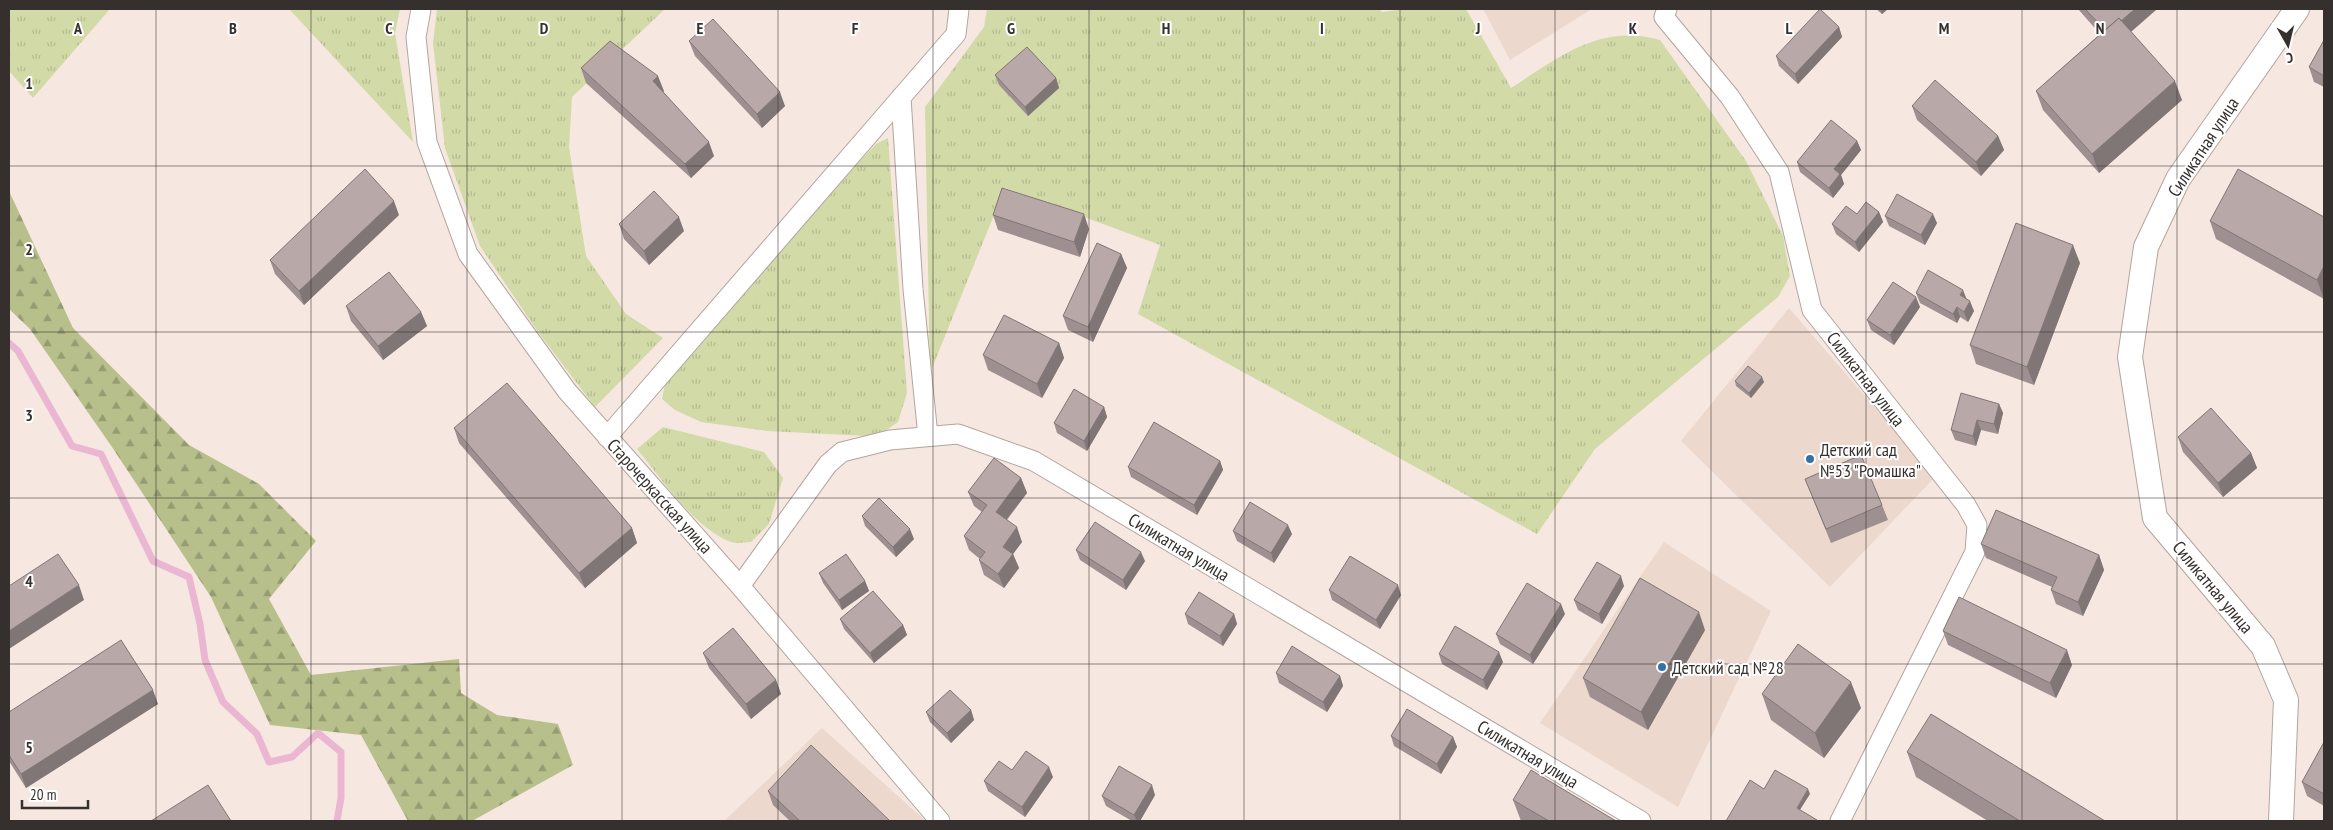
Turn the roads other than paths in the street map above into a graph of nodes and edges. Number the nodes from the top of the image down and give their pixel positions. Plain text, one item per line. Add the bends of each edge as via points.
1 (421, 9) edge
2 (959, 9) edge
3 (2297, 9) edge
4 (1666, 13) edge
5 (901, 97) junction
6 (928, 436) junction
7 (607, 437) junction
8 (740, 586) junction
9 (940, 821) edge
10 (1641, 821) edge
11 (1840, 821) edge
12 (2281, 821) edge

1 - 7 street, Старочеркасская улица via 416,37 427,142 468,254 567,391
2 - 5 street via 956,34
3 - 12 street, Силикатная улица via 2178,179 2146,247 2130,357 2155,518 2262,646 2286,700
4 - 11 street, Силикатная улица via 1730,97 1779,172 1812,310 1966,505 1977,525 1975,552
5 - 6 street via 912,289
5 - 7 street
6 - 8 street, Силикатная улица via 890,440 842,452 828,464
6 - 10 street, Силикатная улица via 958,434 1034,461
7 - 8 street, Старочеркасская улица
8 - 9 street, Старочеркасская улица

